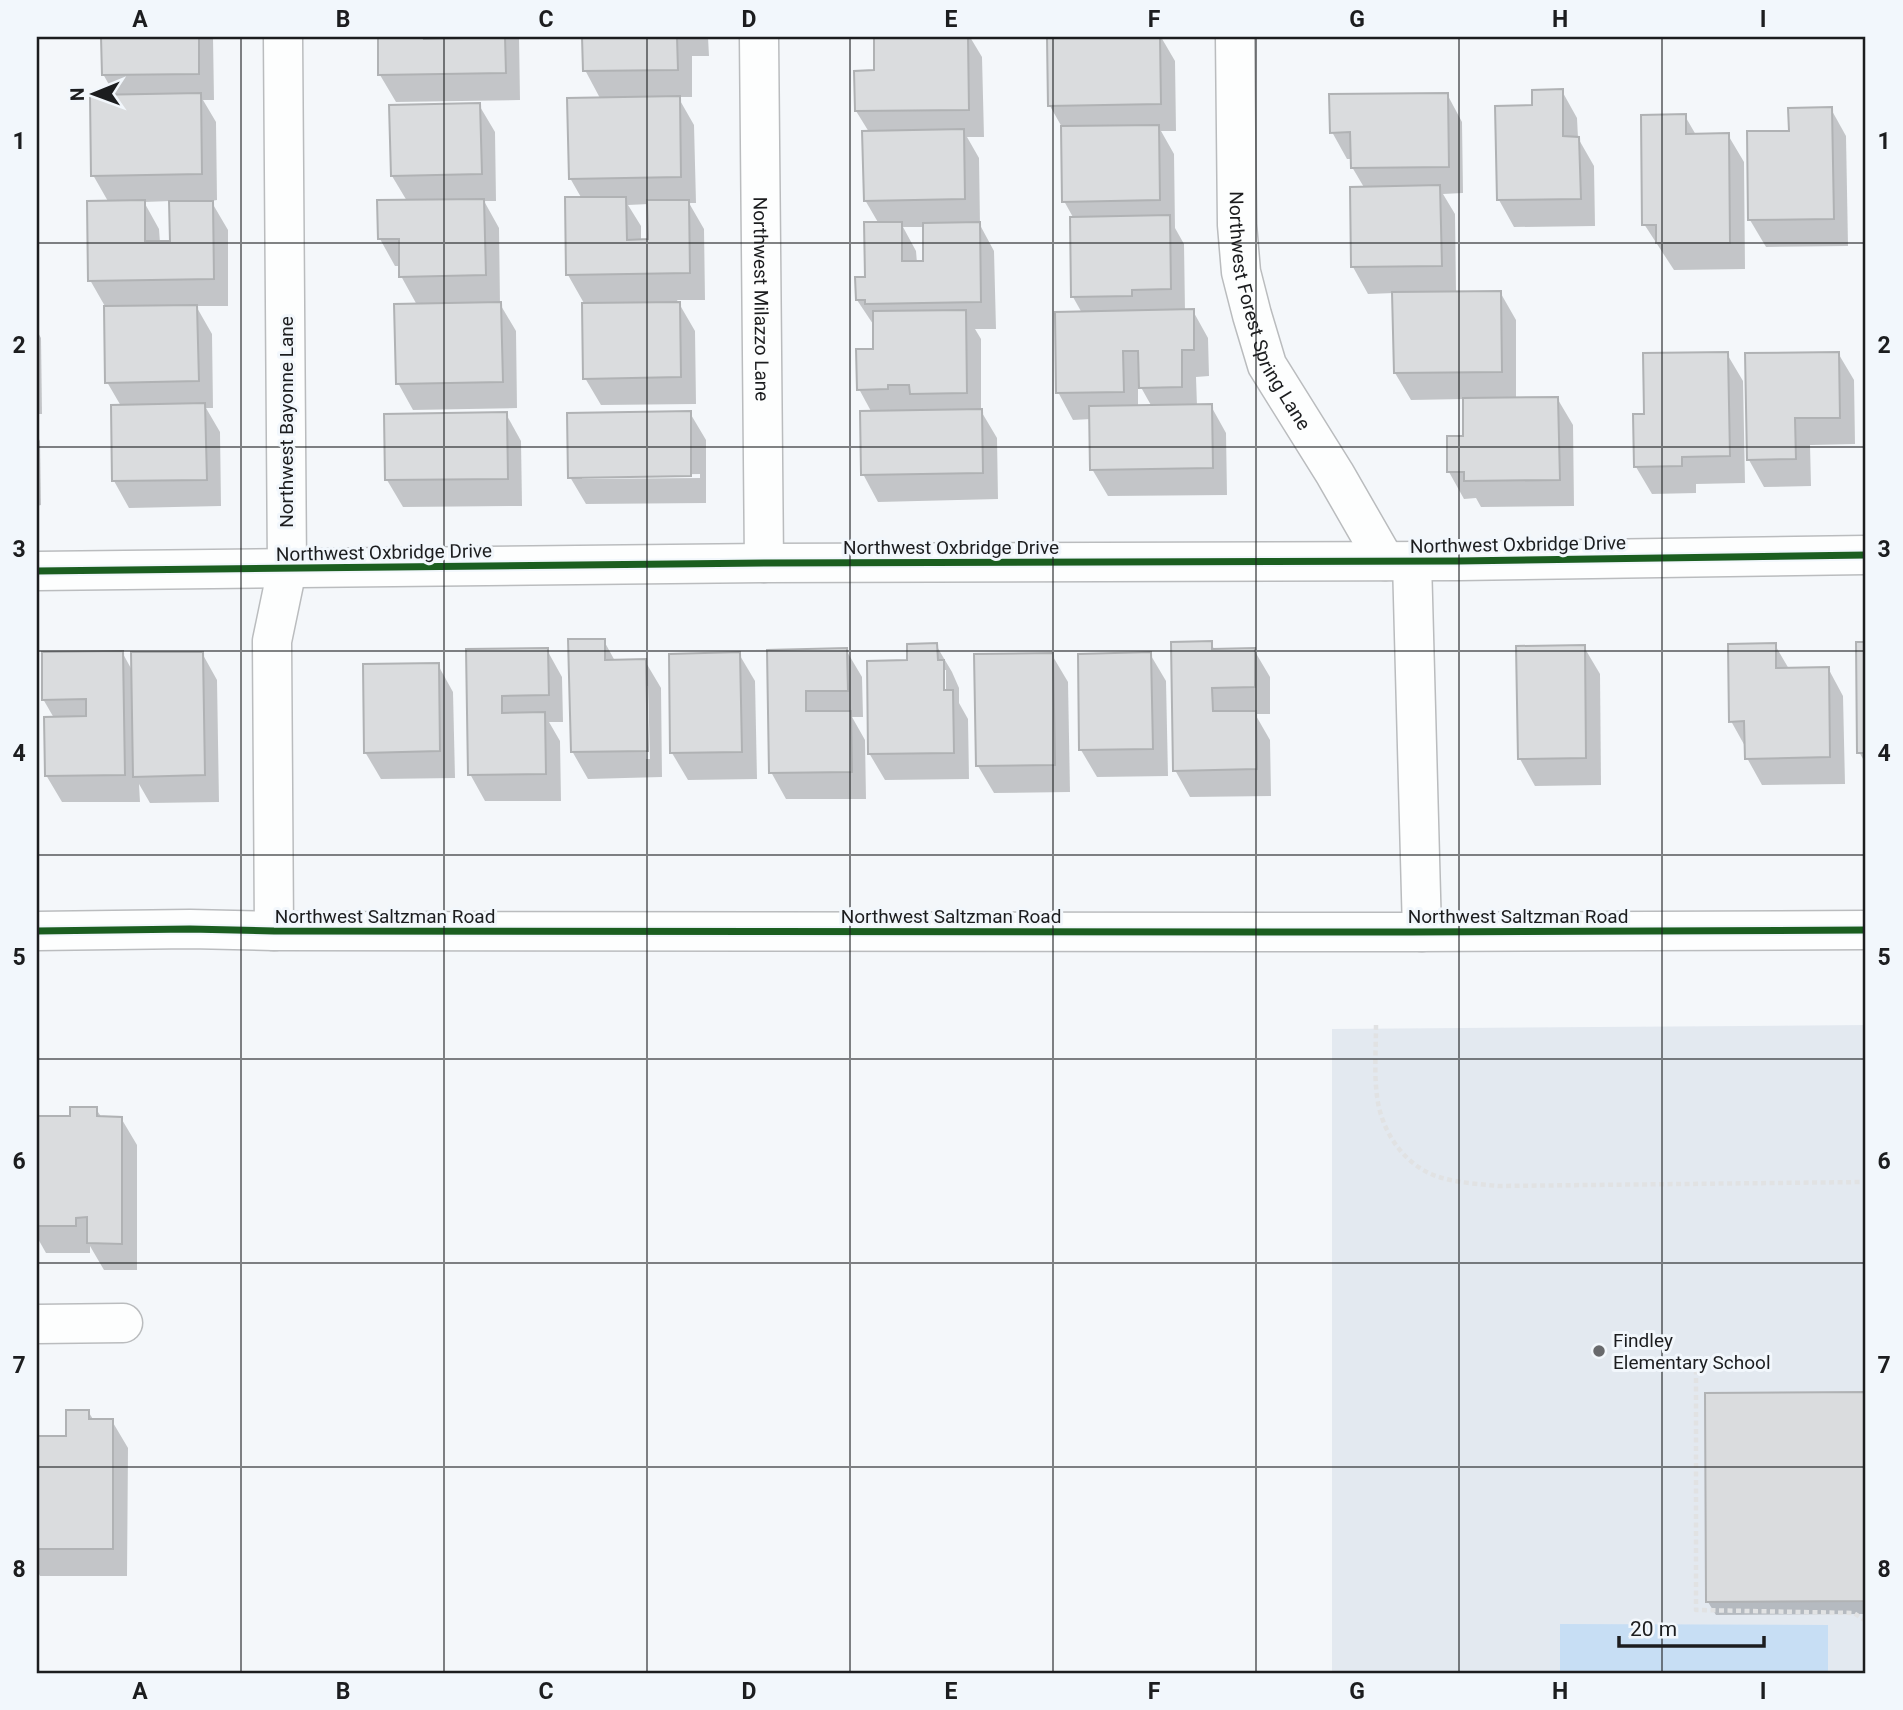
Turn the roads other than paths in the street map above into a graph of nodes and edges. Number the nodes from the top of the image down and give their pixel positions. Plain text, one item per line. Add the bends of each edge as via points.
1 (283, 37) edge
2 (759, 37) edge
3 (1235, 37) edge
4 (1866, 555) edge
5 (1399, 561) junction
6 (764, 563) junction
7 (287, 569) junction
8 (37, 571) edge
9 (1866, 930) edge
10 (37, 931) edge
11 (274, 931) junction
12 (1422, 932) junction
13 (122, 1323) dead end
14 (37, 1324) edge

1 - 7 street, Northwest Bayonne Lane
2 - 6 street, Northwest Milazzo Lane
3 - 5 street, Northwest Forest Spring Lane via 1241,272 1267,365 1335,474
4 - 5 street, Northwest Oxbridge Drive
5 - 6 street, Northwest Oxbridge Drive
5 - 12 street, Northwest Forest Spring Lane
6 - 7 street, Northwest Oxbridge Drive
7 - 8 street, Northwest Oxbridge Drive
7 - 11 street, Northwest Bayonne Lane via 272,641
9 - 12 street, Northwest Saltzman Road
10 - 11 street, Northwest Saltzman Road
11 - 12 street, Northwest Saltzman Road
13 - 14 street

